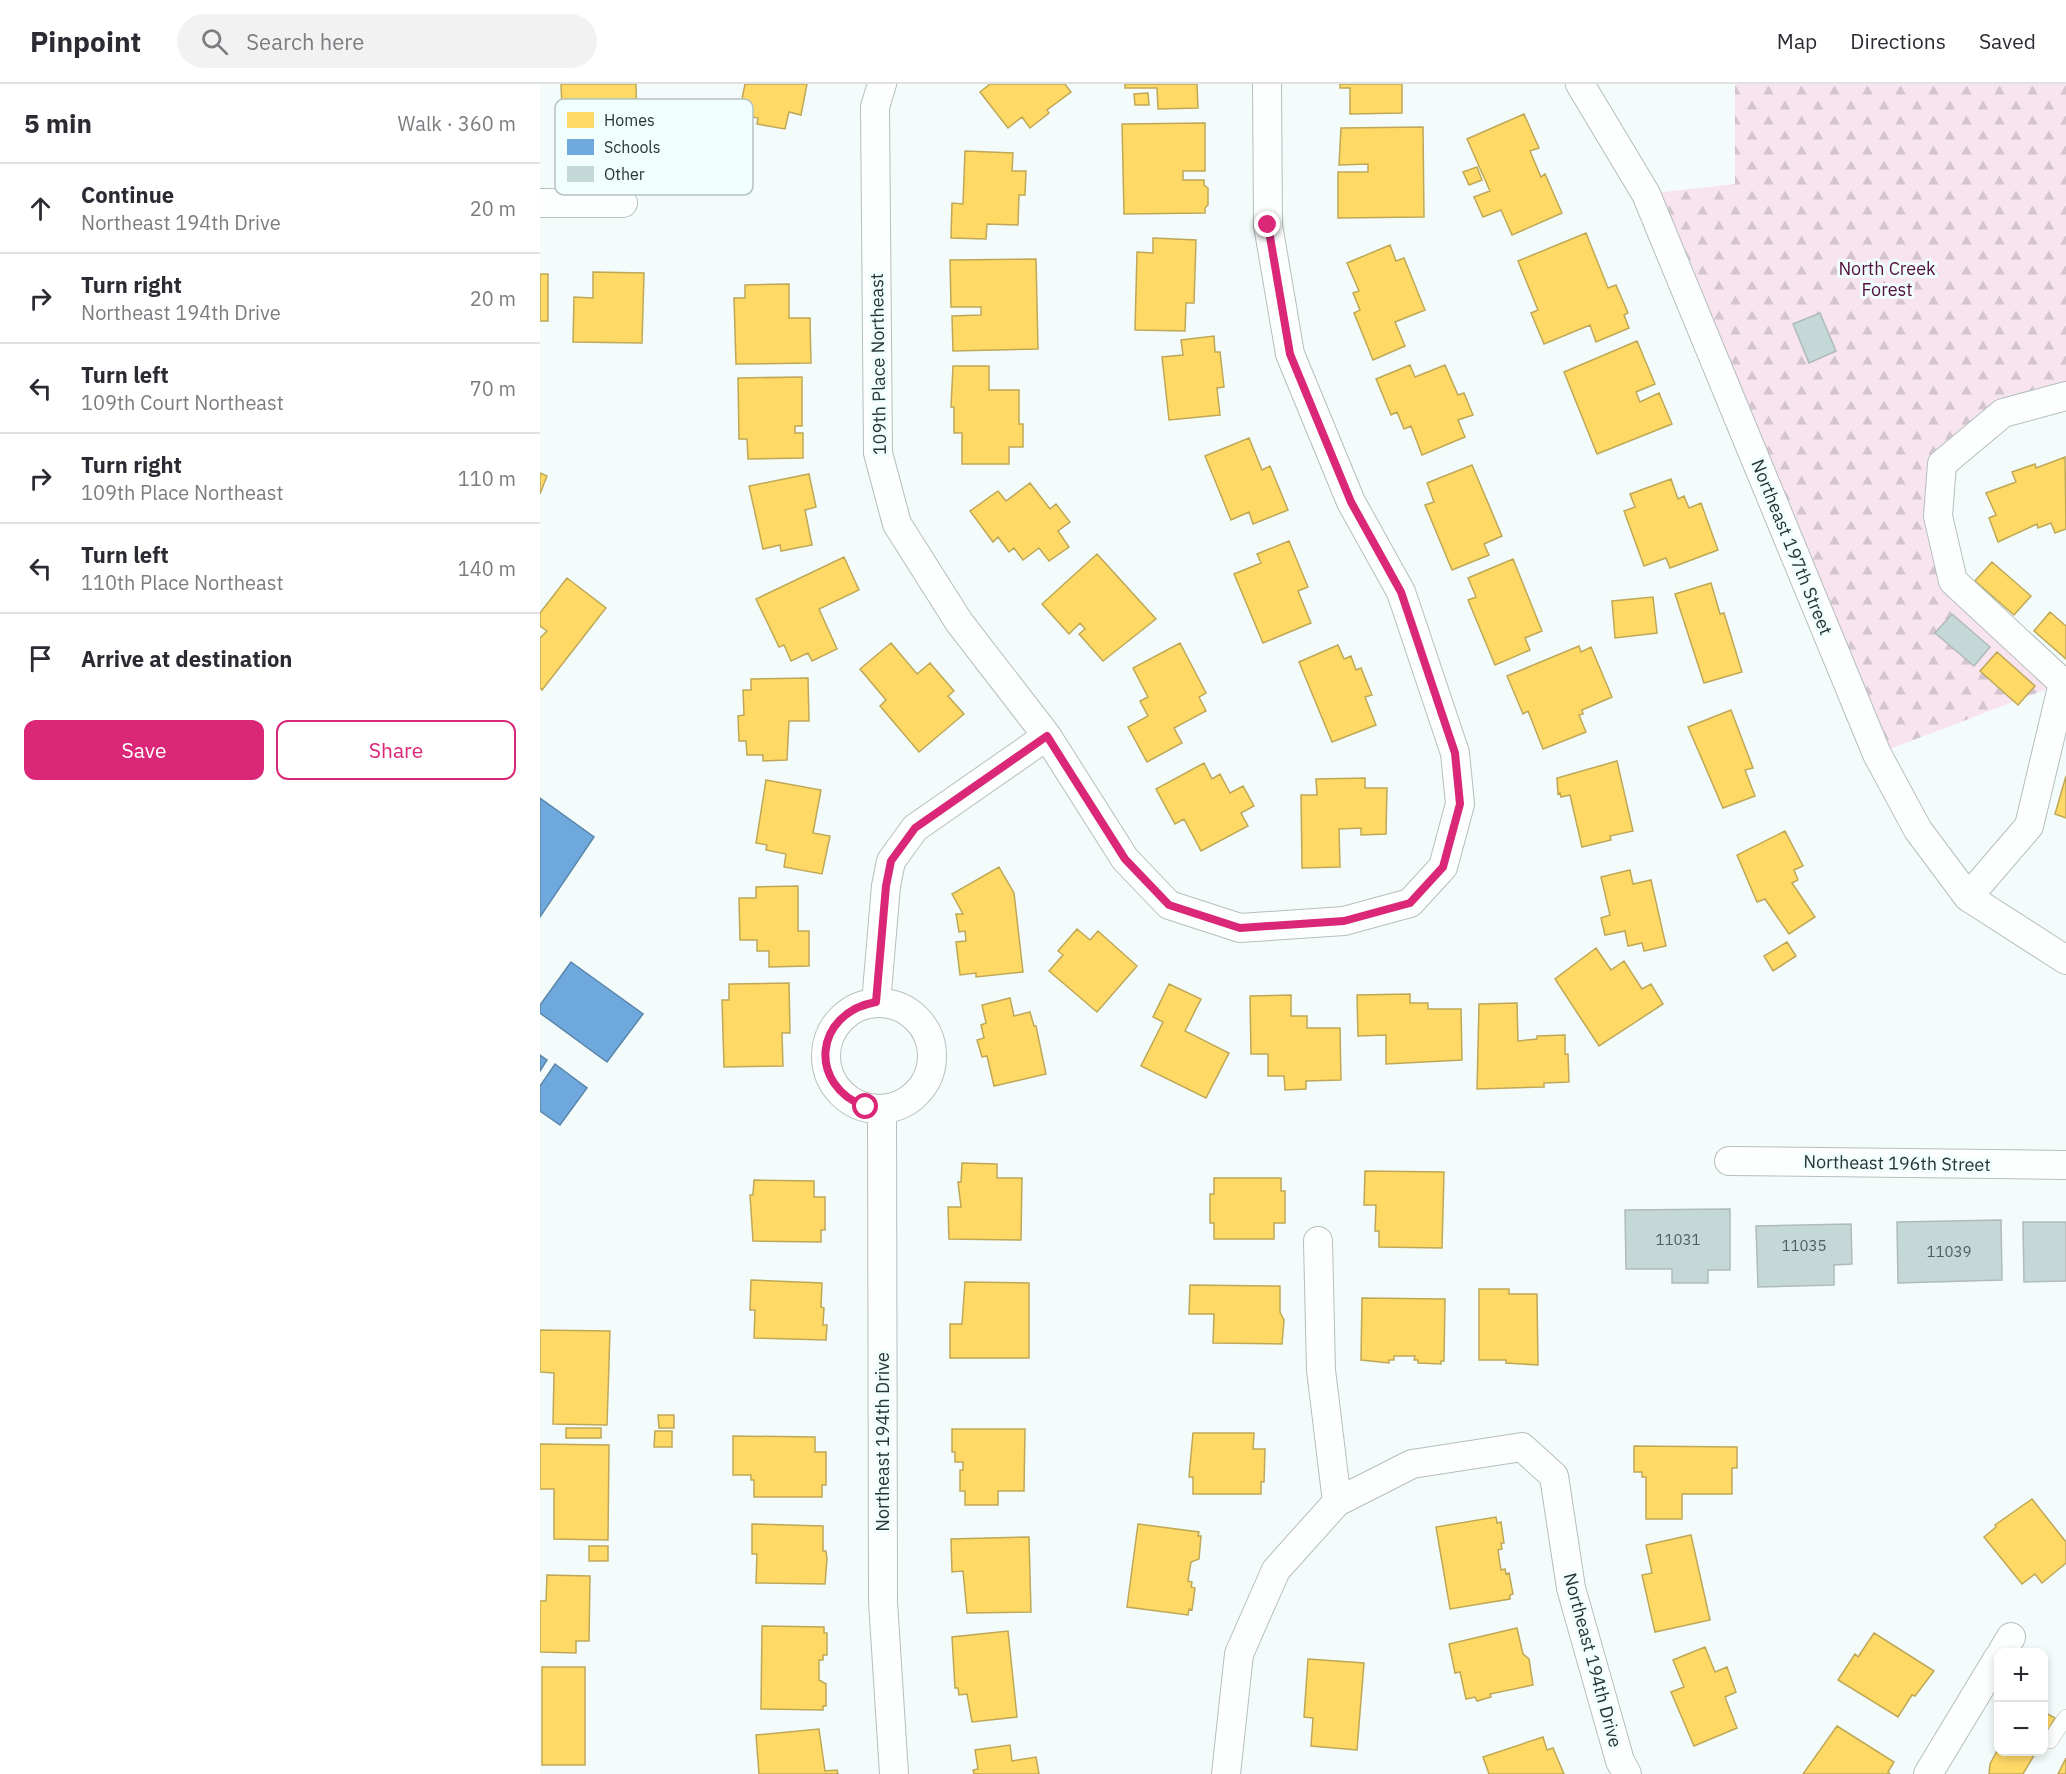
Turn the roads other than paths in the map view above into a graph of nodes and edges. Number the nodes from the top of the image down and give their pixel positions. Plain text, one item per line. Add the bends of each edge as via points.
1 (882, 84) edge
2 (1267, 84) edge
3 (1580, 84) edge
4 (540, 203) edge
5 (623, 203) dead end
6 (2066, 396) edge
7 (1047, 736) junction
8 (1968, 897) junction
9 (2066, 960) edge
10 (876, 1002) junction
11 (882, 1109) junction
12 (1729, 1161) dead end
13 (2066, 1165) edge
14 (1318, 1241) dead end
15 (1337, 1502) junction
16 (1994, 1665) edge
17 (2066, 1717) edge
18 (2050, 1742) dead end
19 (894, 1774) edge
20 (1226, 1774) edge
21 (1627, 1774) edge
22 (1928, 1774) edge

1 - 7 street, 109th Place Northeast via 875,107 878,453 897,524 959,622
2 - 7 street, 109th Place Northeast via 1268,225 1290,354 1351,502 1401,592 1455,753 1460,804 1443,867 1410,903 1344,921 1240,928 1169,905 1125,859
3 - 8 street, Northeast 197th Street via 1646,194 1878,754 1918,831
4 - 5 street
6 - 8 street via 2003,413 1942,464 1938,516 1953,581 2063,683 2029,826
7 - 10 street via 915,828 891,861
8 - 9 street, Northeast 197th Street
10 - 11 street via 891,1004 918,1019 932,1053 921,1089 896,1106
10 - 11 street via 861,1005 837,1022 829,1036 826,1058 831,1080 840,1093 852,1102
11 - 19 street, Northeast 194th Drive via 883,1602
12 - 13 street, Northeast 196th Street
14 - 15 street via 1321,1370
15 - 20 street, Northeast 194th Drive via 1276,1570 1239,1654
15 - 21 street, Northeast 194th Drive via 1412,1464 1522,1447 1554,1476 1571,1588
16 - 22 street
17 - 18 lane

